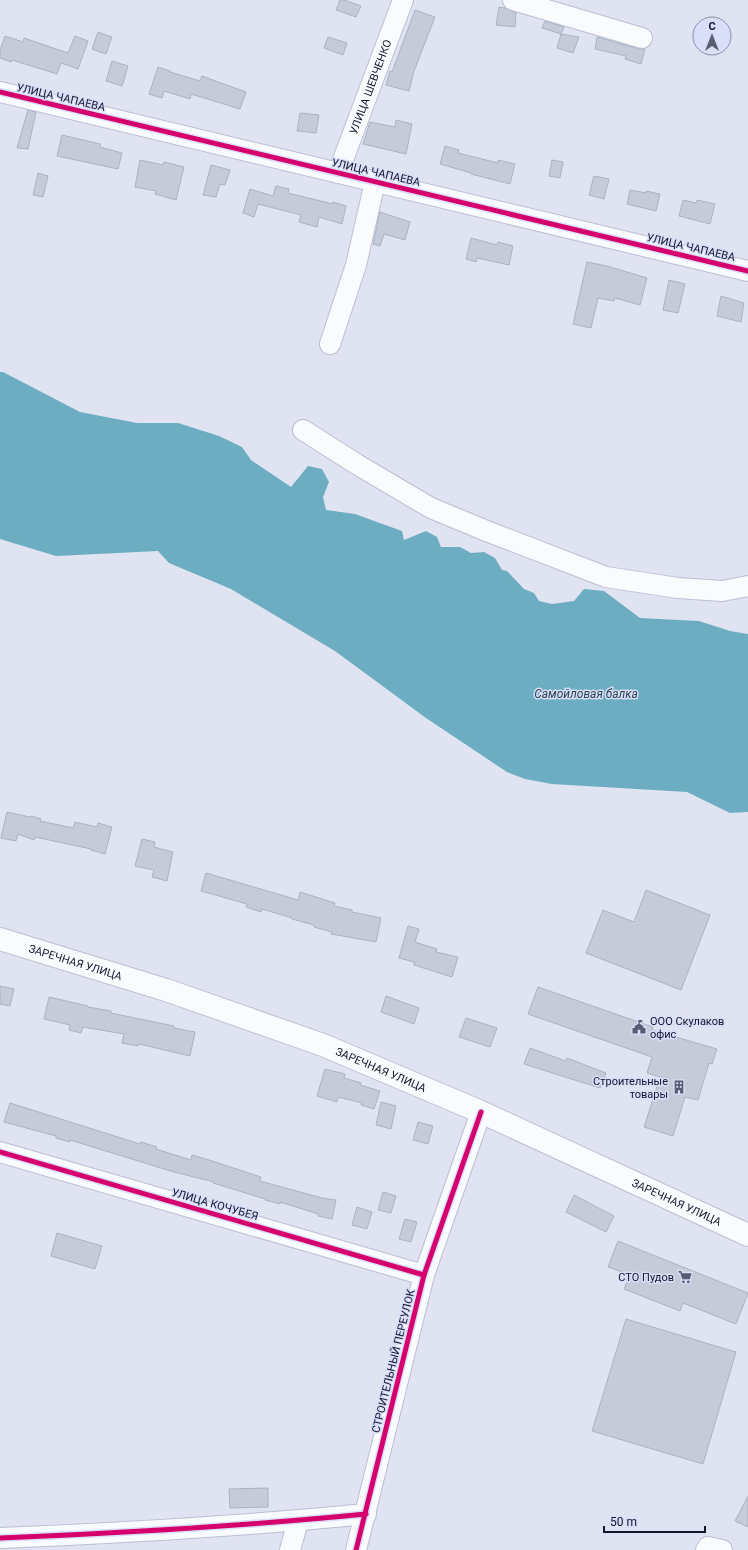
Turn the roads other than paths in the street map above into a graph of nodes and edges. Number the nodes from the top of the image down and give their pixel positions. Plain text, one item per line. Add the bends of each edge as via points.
1 (403, 0) edge
2 (513, 0) edge
3 (642, 38) dead end
4 (0, 92) edge
5 (338, 173) junction
6 (375, 182) junction
7 (748, 271) edge
8 (330, 344) dead end
9 (303, 430) dead end
10 (748, 586) edge
11 (0, 939) edge
12 (481, 1112) junction
13 (0, 1152) edge
14 (748, 1235) edge
15 (424, 1275) junction
16 (366, 1514) junction
17 (298, 1521) junction
18 (0, 1538) edge
19 (124, 1542) edge
20 (290, 1550) edge
21 (356, 1550) edge
22 (706, 1550) edge
23 (722, 1550) edge

1 - 5 street, УЛИЦА ШЕВЧЕНКО
2 - 3 street
4 - 5 street, УЛИЦА ЧАПАЕВА
5 - 6 street, УЛИЦА ЧАПАЕВА
6 - 7 street, УЛИЦА ЧАПАЕВА
6 - 8 street via 356,264
9 - 10 street via 431,508 606,577 678,588 722,591
11 - 12 main road, ЗАРЕЧНАЯ УЛИЦА via 166,990 315,1042
12 - 14 main road, ЗАРЕЧНАЯ УЛИЦА
12 - 15 street, СТРОИТЕЛЬНЫЙ ПЕРЕУЛОК
13 - 15 street, УЛИЦА КОЧУБЕЯ
15 - 16 street, СТРОИТЕЛЬНЫЙ ПЕРЕУЛОК
16 - 17 street
16 - 21 street, СТРОИТЕЛЬНЫЙ ПЕРЕУЛОК
17 - 19 street
17 - 20 street
18 - 19 street
22 - 23 street via 708,1547

